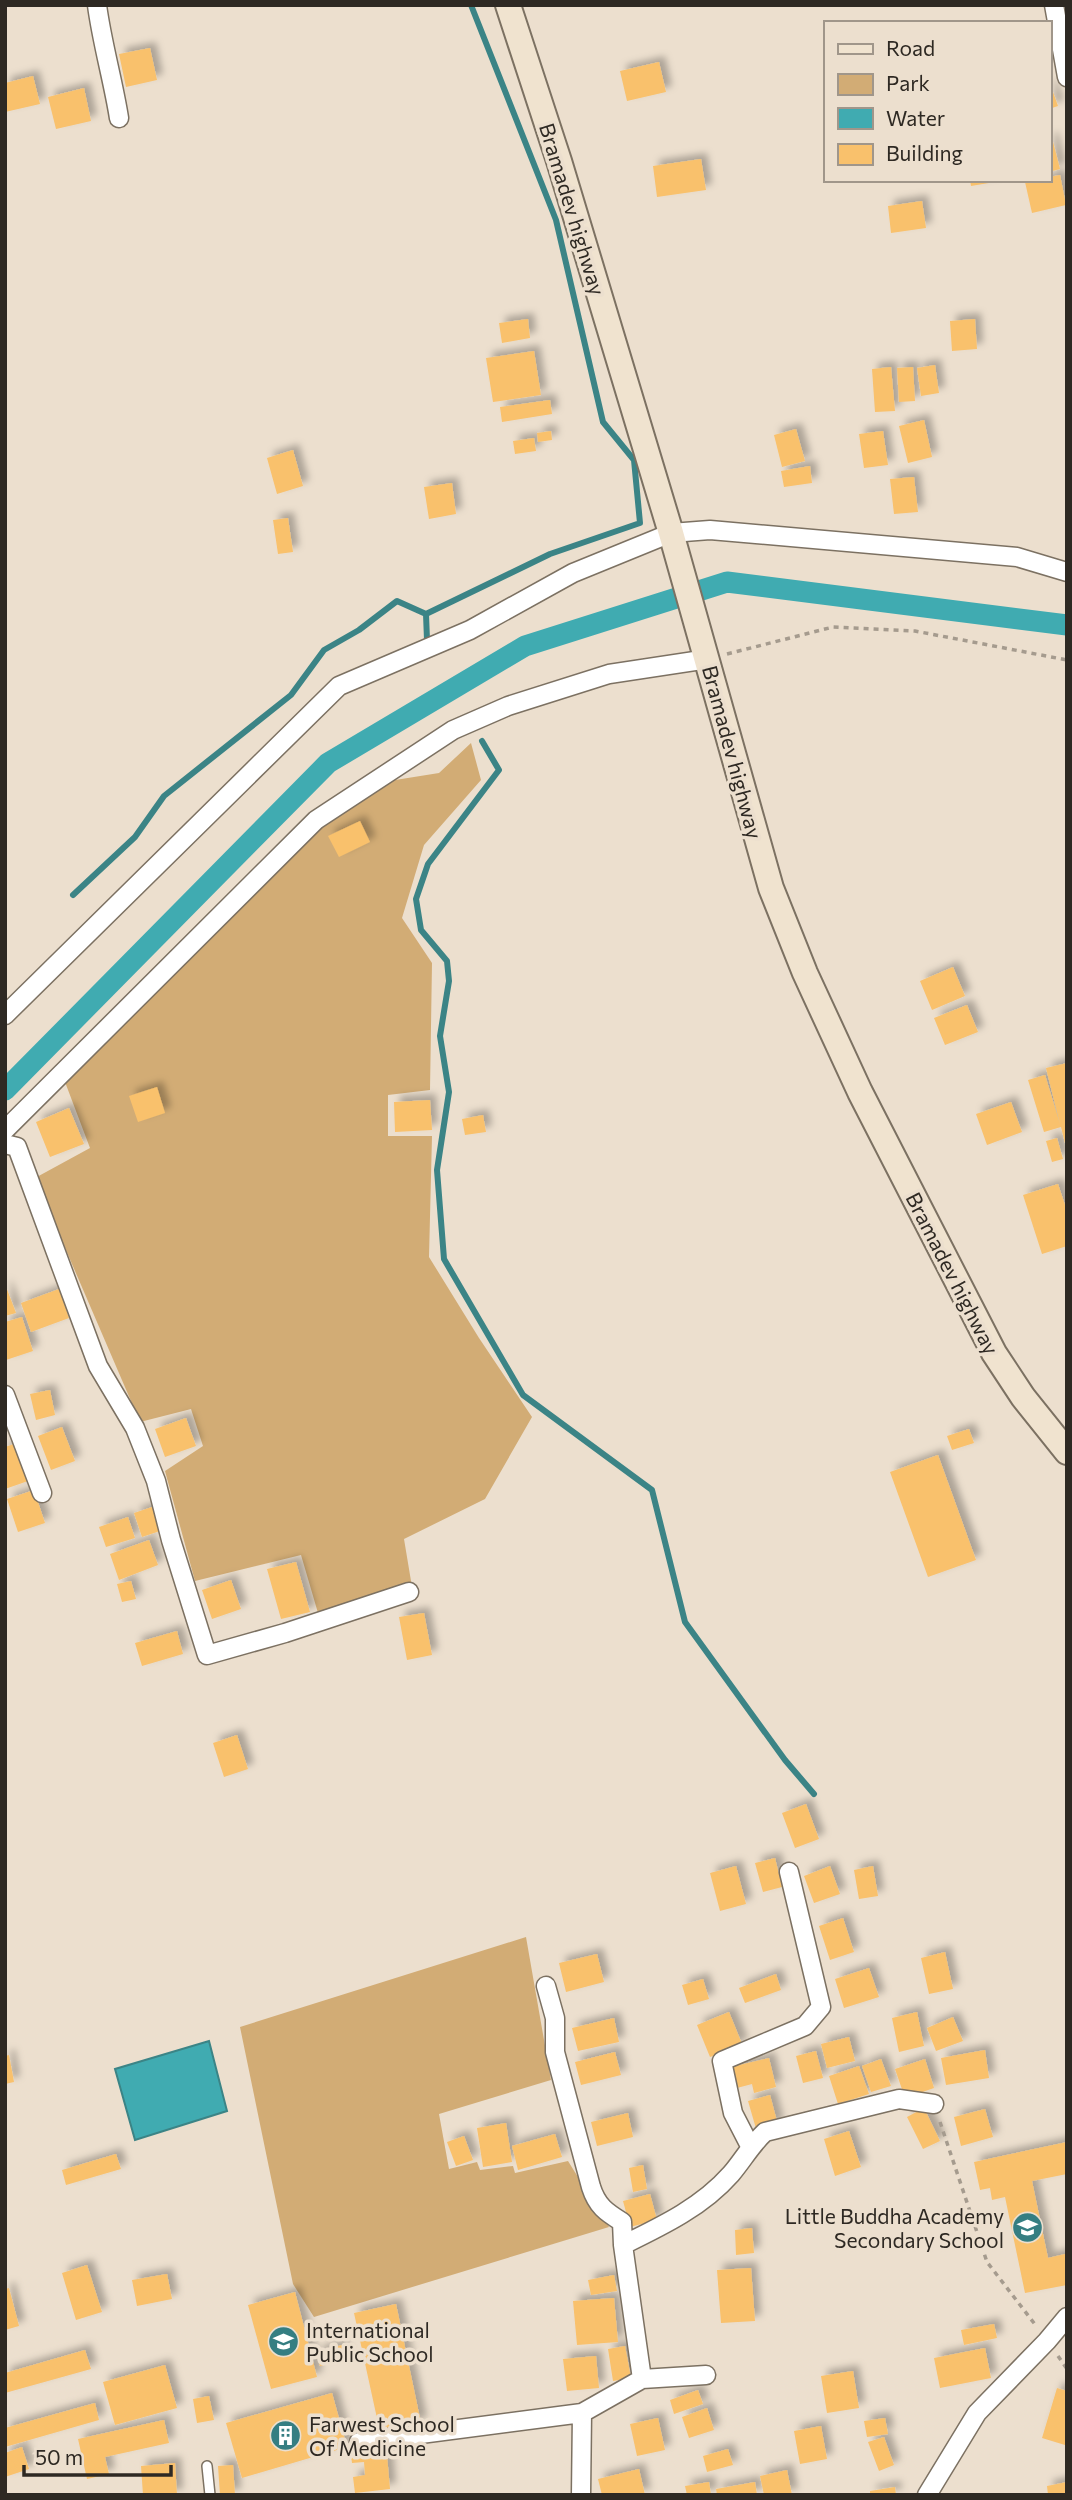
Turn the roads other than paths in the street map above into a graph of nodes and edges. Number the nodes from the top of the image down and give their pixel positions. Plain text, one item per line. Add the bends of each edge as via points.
1 (97, 5) edge
2 (508, 5) edge
3 (1054, 5) edge
4 (1067, 77) edge
5 (119, 118) dead end
6 (672, 537) junction
7 (1067, 572) edge
8 (706, 654) junction
9 (5, 1015) edge
10 (5, 1130) edge
11 (5, 1144) edge
12 (5, 1395) edge
13 (1067, 1452) edge
14 (42, 1493) dead end
15 (409, 1592) dead end
16 (789, 1872) dead end
17 (546, 1986) dead end
18 (934, 2104) road end
19 (750, 2146) junction
20 (624, 2245) junction
21 (1067, 2317) edge
22 (706, 2375) dead end
23 (642, 2379) junction
24 (582, 2413) junction
25 (359, 2442) dead end
26 (207, 2466) dead end
27 (211, 2495) edge
28 (581, 2495) edge
29 (927, 2495) edge

1 - 5 street
2 - 6 street, Bramadev highway
3 - 4 street
6 - 7 street via 710,530 1017,557
6 - 8 street, Bramadev highway
6 - 9 street via 573,573 470,630 339,686
8 - 10 street via 609,674 497,711 453,730 316,820
8 - 13 street, Bramadev highway via 771,888 805,973 860,1092 994,1353
11 - 15 street via 17,1147 98,1366 135,1428 152,1470 207,1655
12 - 14 street
16 - 19 street via 821,2007 805,2026 722,2061 733,2113
17 - 20 street via 555,2018 555,2052 595,2201 622,2222
18 - 19 street via 899,2099 765,2132
19 - 20 street via 730,2174 680,2217
20 - 23 street
21 - 29 street via 977,2413
22 - 23 street
23 - 24 street
24 - 25 street
24 - 28 street
26 - 27 lane

